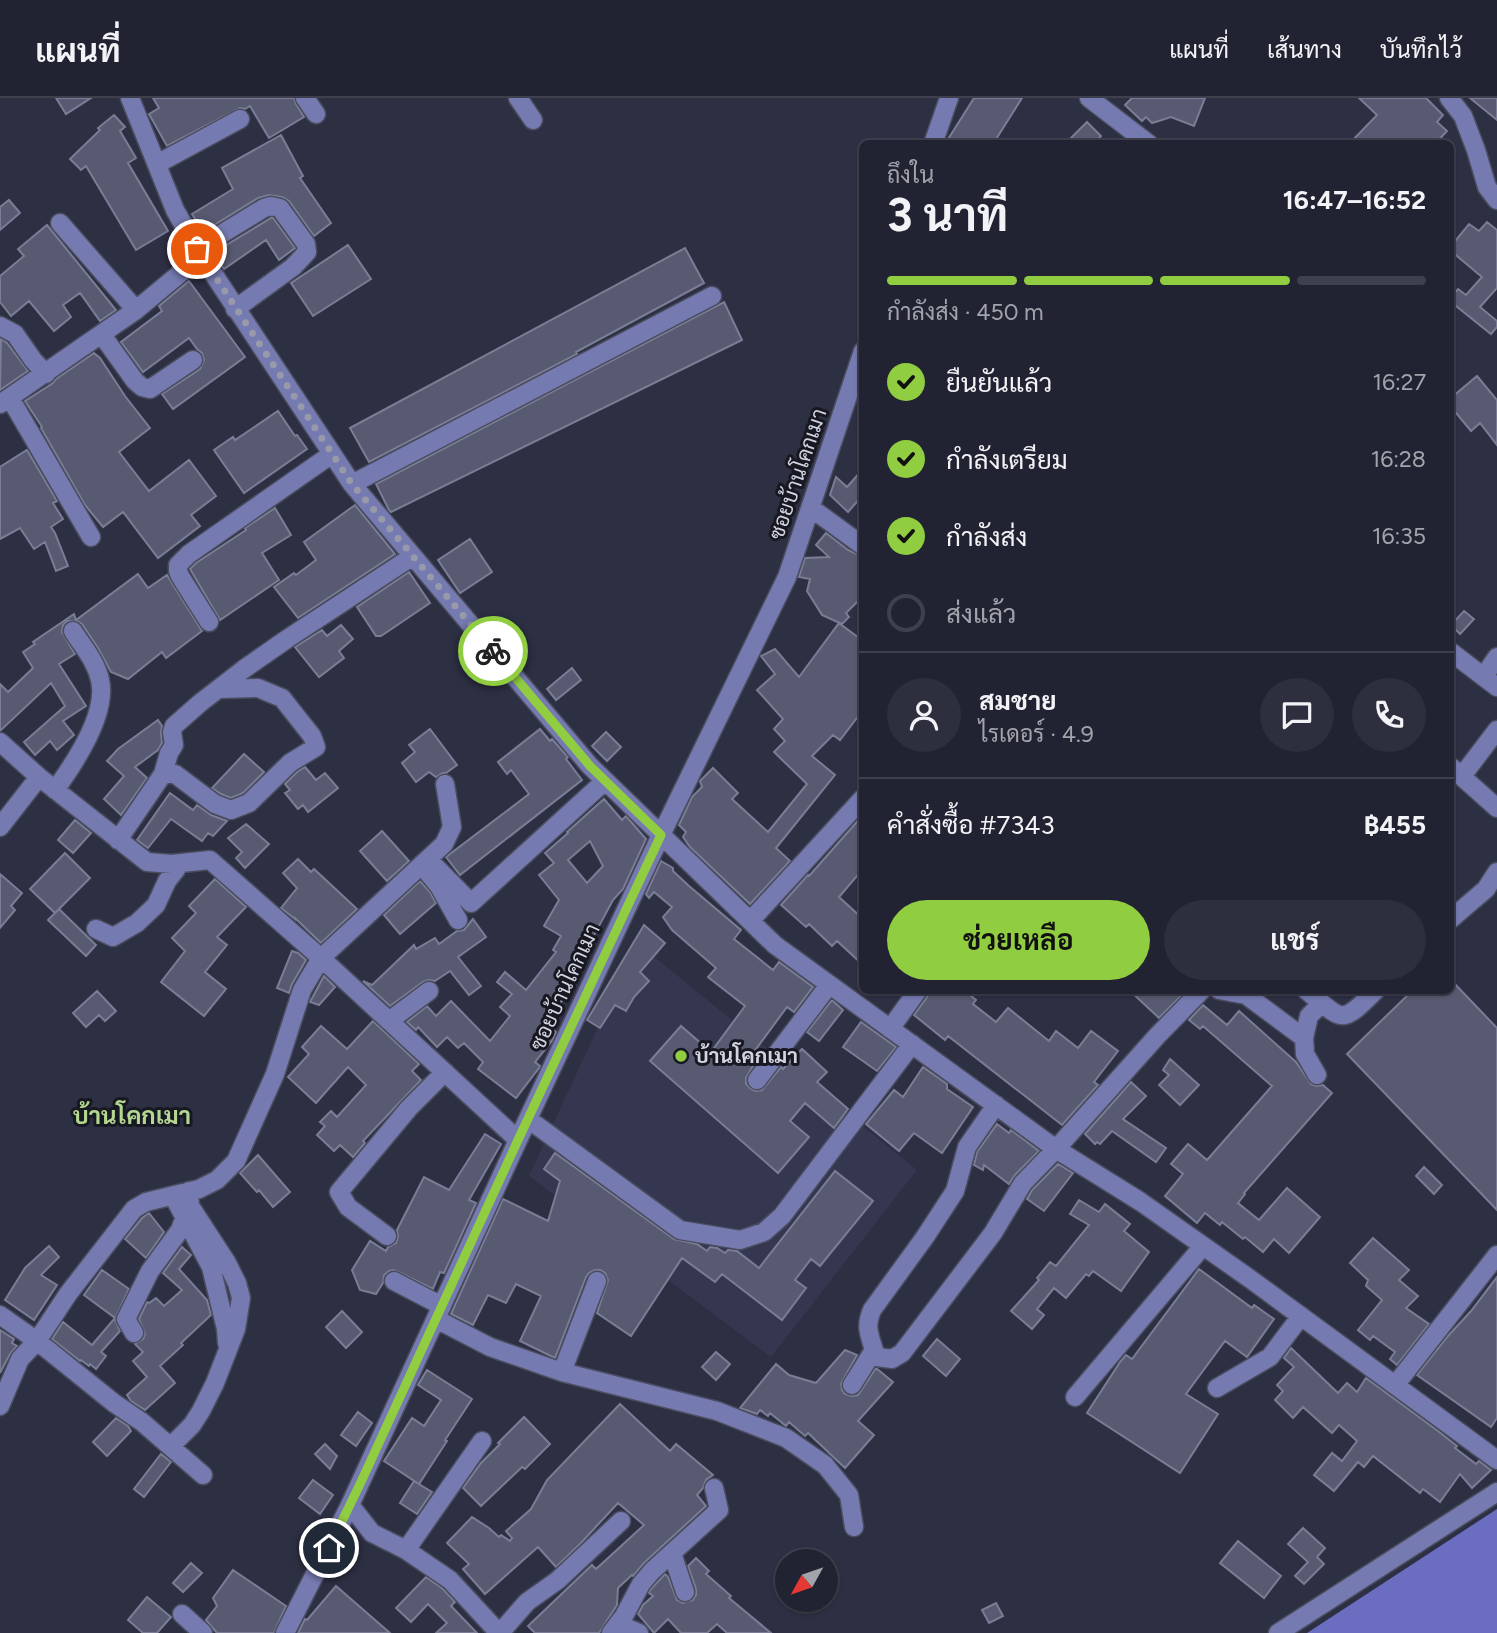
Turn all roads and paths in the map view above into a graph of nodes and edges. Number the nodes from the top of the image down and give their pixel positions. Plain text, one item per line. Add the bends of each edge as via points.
1 (130, 98) edge
2 (305, 98) edge
3 (518, 98) edge
4 (949, 98) edge
5 (1089, 98) edge
6 (1449, 98) edge
7 (316, 114) dead end
8 (240, 119) dead end
9 (533, 120) dead end
10 (934, 140) edge
11 (1144, 140) edge
12 (157, 164) junction
13 (1497, 200) edge
14 (60, 223) dead end
15 (199, 253) junction
16 (712, 296) dead end
17 (235, 309) junction
18 (135, 310) junction
19 (0, 326) edge
20 (102, 335) junction
21 (193, 360) dead end
22 (859, 363) edge
23 (46, 374) junction
24 (5, 401) edge
25 (332, 454) junction
26 (352, 484) junction
27 (811, 508) junction
28 (91, 537) dead end
29 (859, 543) edge
30 (413, 556) junction
31 (209, 622) dead end
32 (73, 631) dead end
33 (1454, 654) edge
34 (1497, 657) edge
35 (1490, 682) edge
36 (219, 689) junction
37 (1497, 730) edge
38 (0, 742) edge
39 (1456, 771) edge
40 (163, 774) junction
41 (39, 777) junction
42 (605, 781) junction
43 (445, 784) dead end
44 (55, 790) junction
45 (859, 802) edge
46 (1497, 808) edge
47 (0, 827) edge
48 (661, 835) junction
49 (118, 840) junction
50 (425, 862) junction
51 (181, 863) junction
52 (1497, 872) edge
53 (1454, 916) edge
54 (458, 920) dead end
55 (750, 921) junction
56 (96, 929) dead end
57 (321, 958) junction
58 (829, 985) junction
59 (429, 991) dead end
60 (915, 994) edge
61 (1198, 994) edge
62 (1241, 994) edge
63 (1311, 994) edge
64 (1372, 994) edge
65 (1322, 1003) junction
66 (389, 1021) junction
67 (890, 1029) junction
68 (1304, 1038) junction
69 (912, 1044) junction
70 (444, 1072) junction
71 (1317, 1075) dead end
72 (757, 1080) dead end
73 (996, 1105) junction
74 (528, 1119) junction
75 (518, 1140) junction
76 (1056, 1149) junction
77 (181, 1193) junction
78 (184, 1219) junction
79 (387, 1236) dead end
80 (1203, 1246) junction
81 (1497, 1255) edge
82 (394, 1281) dead end
83 (597, 1281) dead end
84 (439, 1313) junction
85 (0, 1315) edge
86 (1301, 1316) junction
87 (134, 1333) dead end
88 (37, 1340) junction
89 (227, 1350) junction
90 (870, 1356) junction
91 (562, 1372) junction
92 (1396, 1384) junction
93 (852, 1385) dead end
94 (1217, 1388) dead end
95 (1075, 1397) dead end
96 (0, 1406) edge
97 (482, 1441) dead end
98 (171, 1446) junction
99 (1497, 1460) edge
100 (203, 1475) dead end
101 (714, 1488) dead end
102 (1497, 1492) edge
103 (350, 1505) junction
104 (621, 1521) dead end
105 (854, 1527) dead end
106 (406, 1550) junction
107 (672, 1553) junction
108 (685, 1592) dead end
109 (182, 1614) dead end
110 (615, 1628) edge
111 (203, 1633) edge
112 (285, 1633) edge
113 (500, 1633) edge
114 (639, 1633) edge
115 (1278, 1633) edge

1 - 12 street
2 - 7 street
3 - 9 street
4 - 10 street
5 - 11 street
6 - 13 street via 1463,116 1487,187
8 - 12 street
12 - 15 street
14 - 18 street
15 - 17 street
15 - 17 street via 271,206 280,208 301,234 307,252 303,258
15 - 18 street
16 - 26 street
17 - 25 street
18 - 20 street
19 - 23 street via 15,334
20 - 21 street via 142,387 150,389
20 - 23 street
22 - 27 street, ซอยบ้านโคกเมา
23 - 24 street
24 - 28 street
25 - 26 street
25 - 31 street via 178,565
26 - 30 street
27 - 29 street
27 - 48 street, ซอยบ้านโคกเมา via 787,577
30 - 36 street
30 - 42 street
32 - 44 street via 95,665 101,683 99,703 80,755
33 - 35 street
34 - 35 street
36 - 40 street via 174,726 174,745
36 - 40 street via 258,688 282,698 316,747 290,763 249,803 231,810 215,804 175,774
37 - 39 street
38 - 41 street
39 - 46 street
40 - 49 street
41 - 44 street
41 - 47 street
42 - 48 street
42 - 50 street via 471,903
43 - 50 street via 452,827 444,844
44 - 49 street
45 - 55 street
48 - 55 street
48 - 74 street, ซอยบ้านโคกเมา
49 - 51 street via 147,862
50 - 54 street
50 - 57 street
51 - 56 street via 156,905 137,923 113,937
51 - 57 street via 210,860
52 - 53 street via 1486,889
55 - 58 street
57 - 66 street
57 - 77 street via 303,990 275,1074 236,1161 217,1180
58 - 67 street
58 - 72 street
59 - 66 street
60 - 67 street
61 - 76 street
62 - 68 street
63 - 65 street
64 - 65 street via 1346,1017
65 - 68 street via 1308,1016
66 - 70 street
67 - 69 street
68 - 71 street via 1305,1054
69 - 73 street
69 - 74 street via 782,1216 764,1232 740,1240 680,1230
70 - 75 street
70 - 79 street via 408,1108 340,1192 348,1207
73 - 76 street
73 - 90 street via 967,1147 955,1191 872,1310 868,1320 874,1350
74 - 75 street, ซอยบ้านโคกเมา
75 - 84 street, ซอยบ้านโคกเมา
76 - 80 street
76 - 90 street via 1023,1182 993,1234 902,1353 892,1359
77 - 78 street
77 - 88 street via 134,1209
77 - 89 street via 237,1283 241,1298
78 - 87 street via 126,1319
78 - 89 street via 211,1267
80 - 86 street
80 - 95 street
81 - 92 street
82 - 84 street
83 - 91 street
84 - 91 street via 490,1347
84 - 103 street, ซอยบ้านโคกเมา
85 - 88 street
86 - 92 street
86 - 94 street via 1270,1357
88 - 96 street via 20,1359
88 - 98 street
89 - 98 street via 201,1411
90 - 93 street
91 - 105 street via 717,1410 786,1438 825,1465 849,1495
92 - 99 street
97 - 106 street
98 - 100 street
101 - 107 street via 719,1510
102 - 115 street
103 - 106 street via 372,1533
103 - 112 street, ซอยบ้านโคกเมา
104 - 113 street via 558,1580 527,1602
106 - 113 street via 450,1580
107 - 108 street
107 - 110 street via 641,1584
109 - 111 street
110 - 114 street

